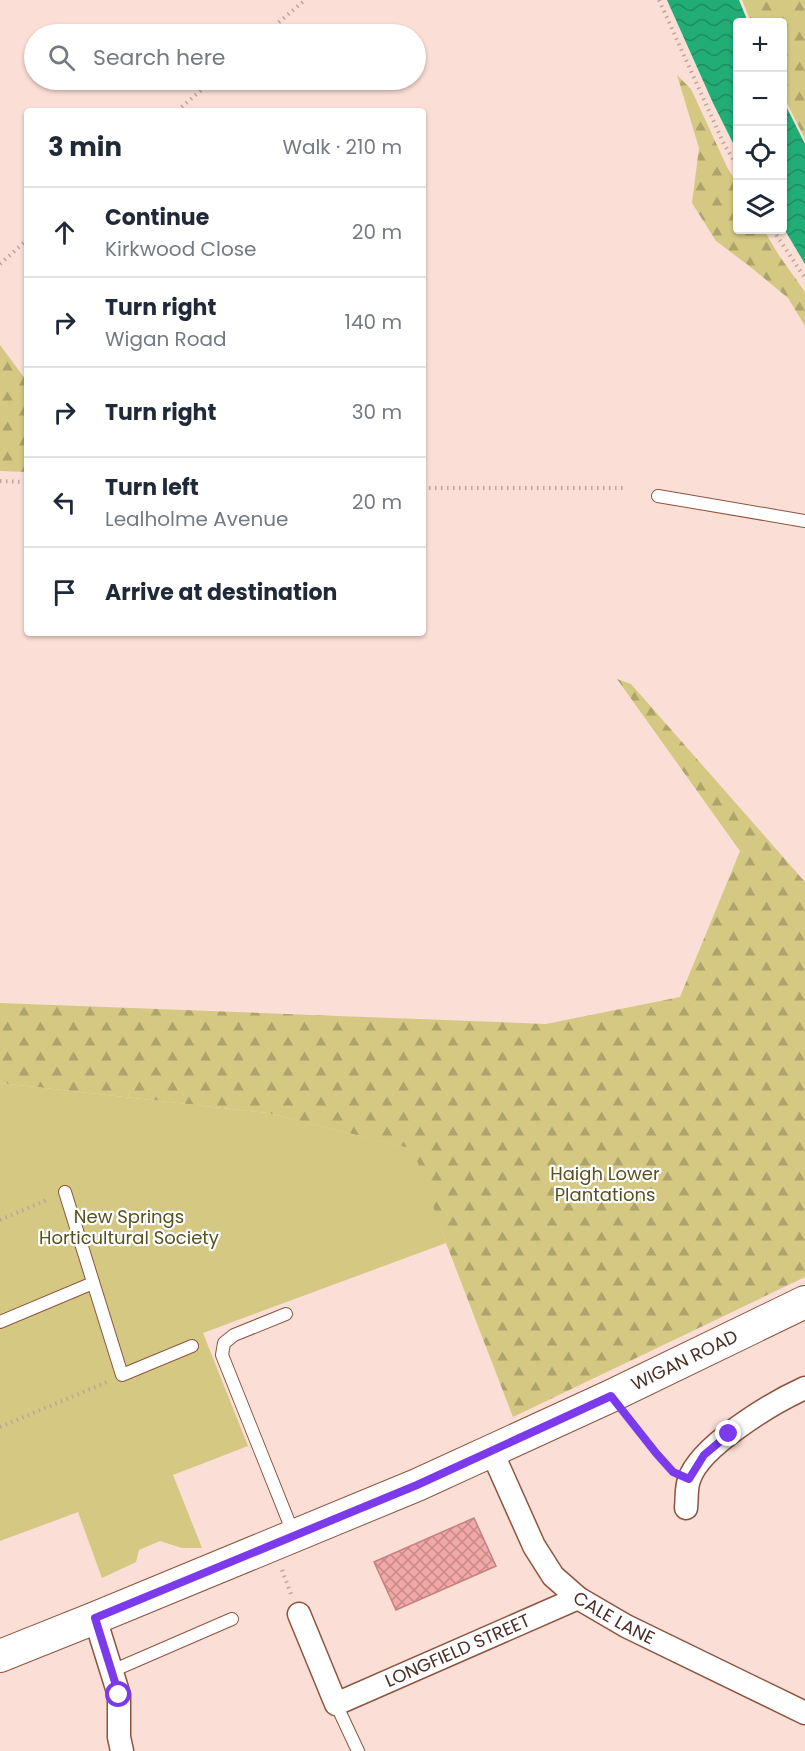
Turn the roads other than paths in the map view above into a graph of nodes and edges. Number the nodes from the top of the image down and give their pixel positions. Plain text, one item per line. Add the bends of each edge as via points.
1 (658, 496) dead end
2 (805, 521) edge
3 (65, 1192) road end
4 (93, 1283) junction
5 (805, 1302) edge
6 (286, 1314) dead end
7 (0, 1322) edge
8 (192, 1346) dead end
9 (805, 1388) edge
10 (492, 1452) junction
11 (686, 1508) dead end
12 (283, 1540) junction
13 (578, 1598) junction
14 (298, 1614) road end
15 (95, 1618) junction
16 (232, 1619) dead end
17 (0, 1656) edge
18 (112, 1671) junction
19 (336, 1704) junction
20 (805, 1713) edge
21 (122, 1751) edge
22 (358, 1751) edge

1 - 2 lane
3 - 4 lane
4 - 7 lane
4 - 8 lane via 122,1375
5 - 10 main road, WIGAN ROAD
6 - 12 lane via 234,1335 224,1343 222,1355
9 - 11 street via 784,1397 729,1434 681,1476
10 - 12 main road, WIGAN ROAD
10 - 13 street, CALE LANE via 534,1546 553,1576
12 - 15 main road, WIGAN ROAD
13 - 19 street, LONGFIELD STREET
13 - 20 street, CALE LANE via 626,1626
14 - 19 street
15 - 17 main road, WIGAN ROAD
15 - 18 street
16 - 18 lane
18 - 21 street via 119,1695
19 - 22 lane

